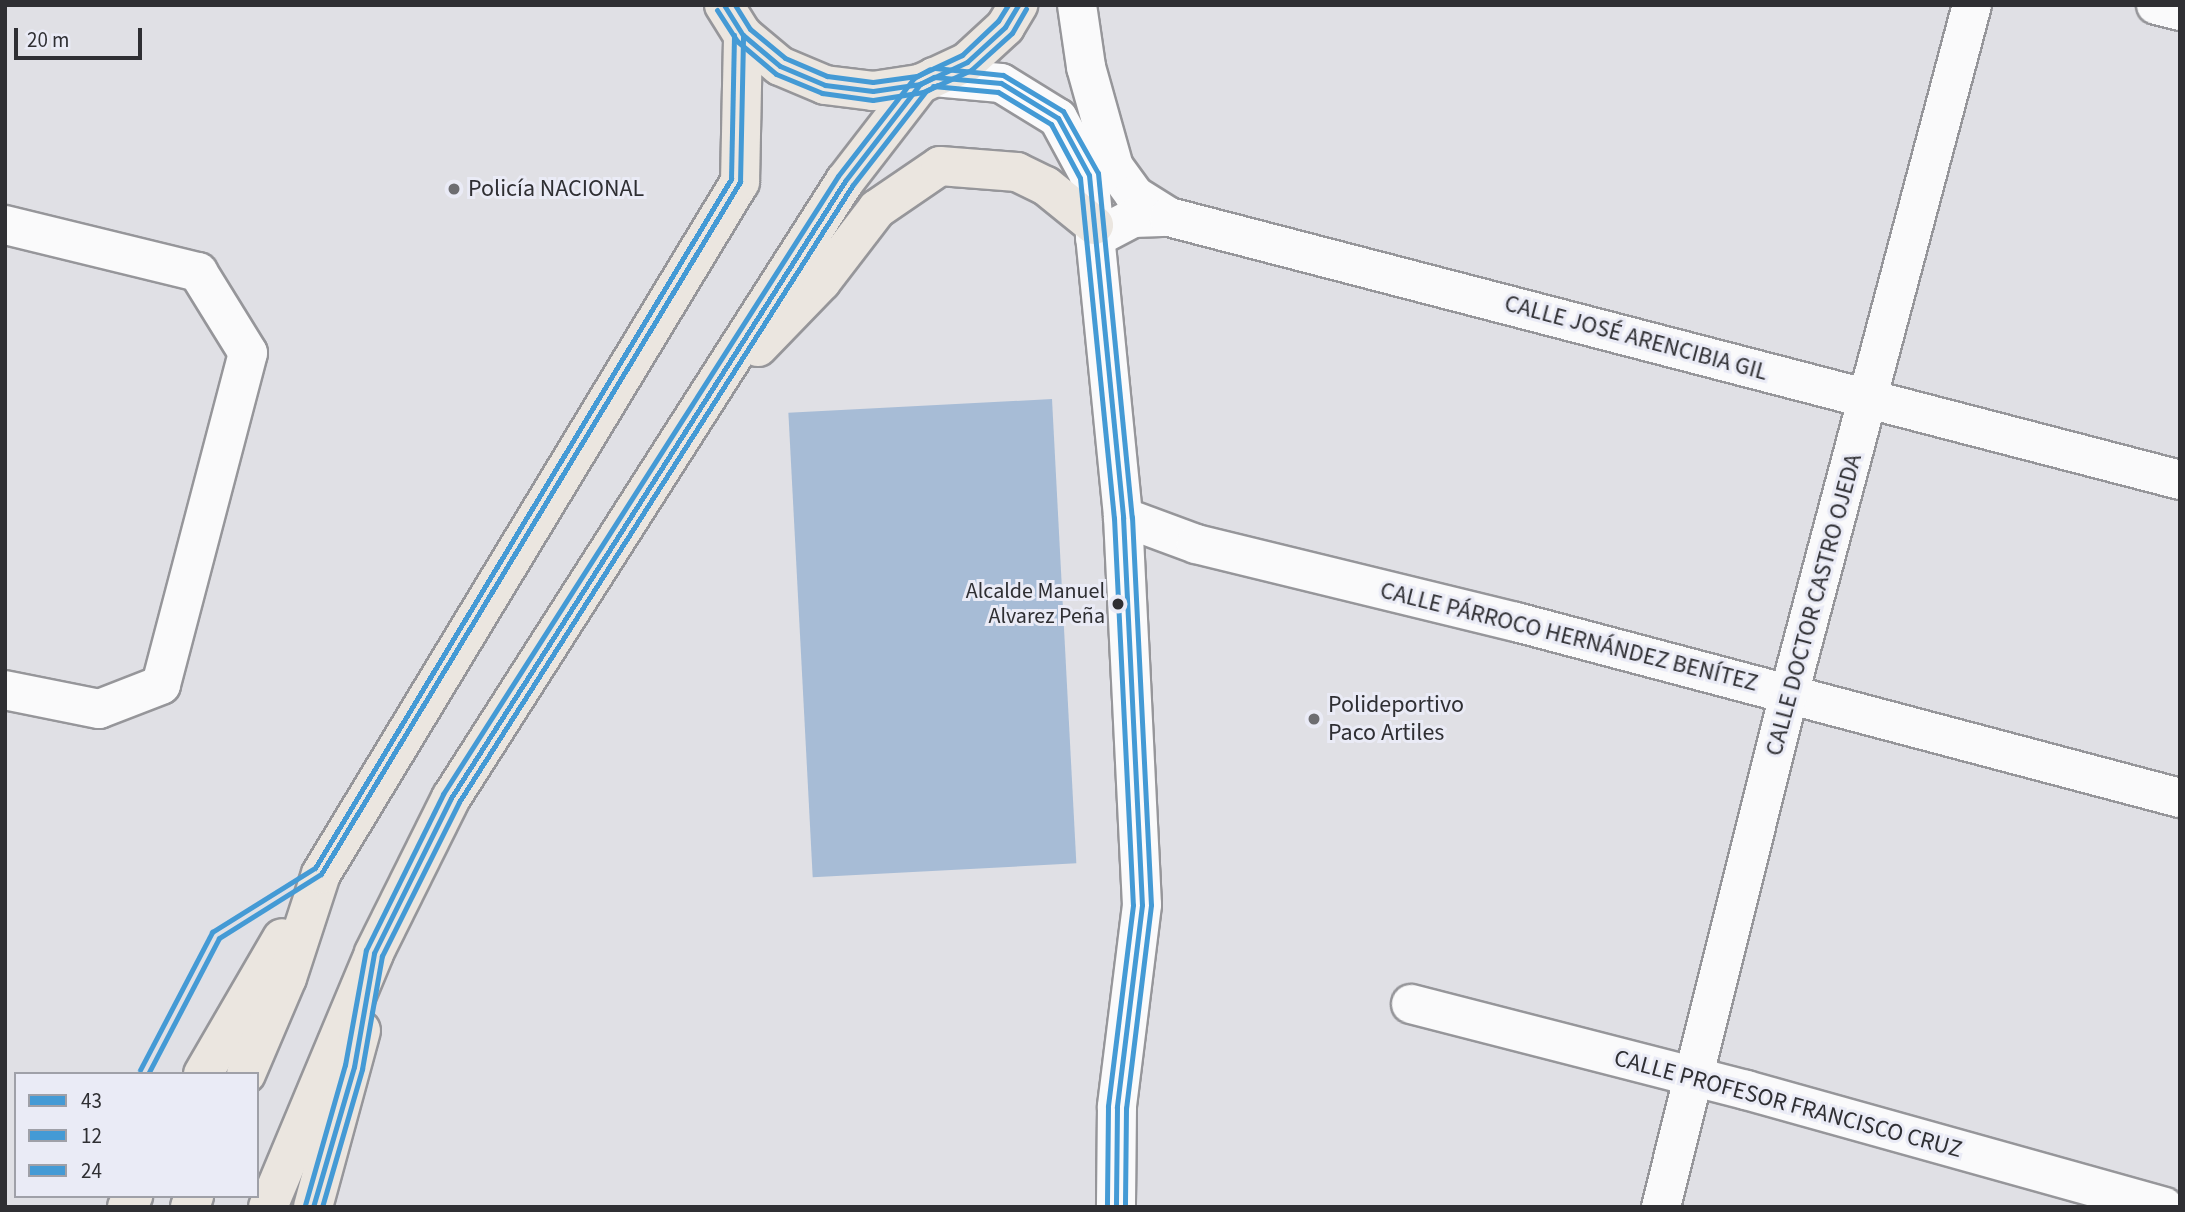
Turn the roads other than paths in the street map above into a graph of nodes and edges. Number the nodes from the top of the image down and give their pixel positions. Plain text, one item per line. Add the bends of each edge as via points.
1 (1018, 5) edge
2 (1077, 5) edge
3 (1972, 5) edge
4 (2156, 5) edge
5 (2180, 11) edge
6 (734, 20) edge
7 (927, 81) junction
8 (1169, 217) junction
9 (5, 225) edge
10 (1095, 232) junction
11 (1869, 399) junction
12 (700, 407) junction
13 (2180, 480) edge
14 (1123, 517) junction
15 (5, 690) edge
16 (1788, 694) junction
17 (2180, 798) edge
18 (320, 874) junction
19 (374, 953) junction
20 (1411, 1004) dead end
21 (204, 1072) edge
22 (247, 1072) edge
23 (1692, 1078) junction
24 (268, 1207) edge
25 (313, 1207) edge
26 (1116, 1207) edge
27 (1661, 1207) edge
28 (2164, 1207) edge

1 - 7 main road via 1005,27 967,62
2 - 8 street via 1086,67 1114,167 1134,195
3 - 11 street, CALLE DOCTOR CASTRO OJEDA
4 - 5 street
6 - 7 main road via 780,66 825,85 873,91
6 - 18 main road via 740,182
7 - 10 street via 1001,83 1058,118 1089,174
7 - 12 main road via 845,181
8 - 10 street, CALLE JOSÉ ARENCIBIA GIL via 1133,218
8 - 11 street, CALLE JOSÉ ARENCIBIA GIL
9 - 15 street via 198,272 248,353 161,685 99,709
10 - 12 main road via 1046,186 1017,172 940,166 877,209 821,282
10 - 14 street
11 - 13 street, CALLE JOSÉ ARENCIBIA GIL
11 - 16 street, CALLE DOCTOR CASTRO OJEDA
12 - 19 main road via 451,798
14 - 16 street, CALLE PÁRROCO HERNÁNDEZ BENÍTEZ via 1196,544
14 - 26 street via 1142,905 1117,1107
16 - 17 street, CALLE PÁRROCO HERNÁNDEZ BENÍTEZ
16 - 23 street, CALLE DOCTOR CASTRO OJEDA
18 - 21 main road
18 - 22 main road via 287,978
19 - 24 main road
19 - 25 main road via 354,1067
20 - 23 street, CALLE PROFESOR FRANCISCO CRUZ
23 - 27 street, CALLE DOCTOR CASTRO OJEDA
23 - 28 street, CALLE PROFESOR FRANCISCO CRUZ

